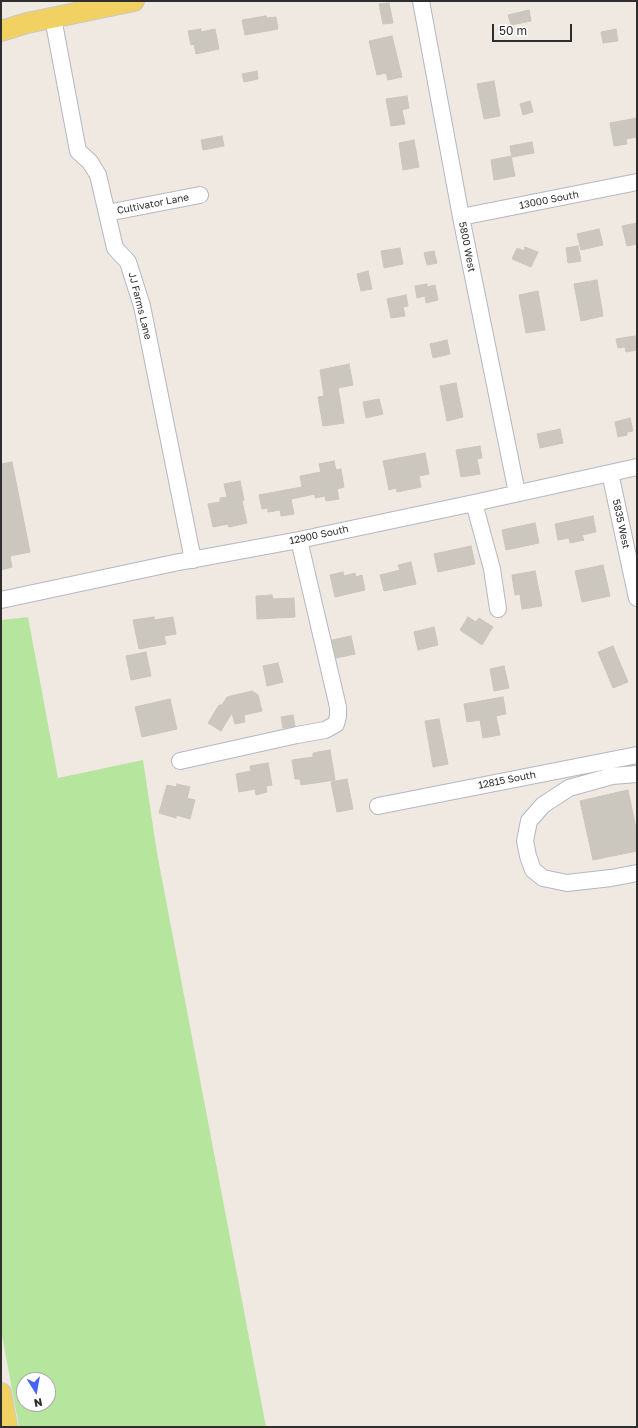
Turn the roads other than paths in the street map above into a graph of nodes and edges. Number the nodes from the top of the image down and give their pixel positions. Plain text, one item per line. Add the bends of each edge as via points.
1 (134, 1) edge
2 (421, 1) edge
3 (53, 18) junction
4 (1, 31) edge
5 (637, 182) edge
6 (200, 195) dead end
7 (107, 213) junction
8 (461, 217) junction
9 (637, 467) edge
10 (610, 473) junction
11 (517, 493) junction
12 (474, 503) junction
13 (299, 540) junction
14 (193, 560) junction
15 (637, 598) edge
16 (1, 600) edge
17 (498, 609) dead end
18 (637, 755) edge
19 (180, 761) dead end
20 (637, 774) edge
21 (378, 806) dead end
22 (637, 873) edge
23 (1, 1394) edge
24 (7, 1427) edge

1 - 3 main road
2 - 8 street, 5800 West
3 - 4 main road
3 - 7 street, JJ Farms Lane via 78,151 90,162 98,176
5 - 8 street, 13000 South
6 - 7 street, Cultivator Lane
7 - 14 street, JJ Farms Lane via 115,248 128,262 142,306
8 - 11 street, 5800 West
9 - 10 street, 12900 South
10 - 11 street, 12900 South
10 - 15 street, 5835 West
11 - 12 street, 12900 South
12 - 13 street, 12900 South
12 - 17 street via 492,569
13 - 14 street, 12900 South
13 - 19 street via 338,708 336,724 325,730
14 - 16 street, 12900 South
18 - 21 street, 12815 South
20 - 22 street via 612,776 569,788 538,810 530,821 525,841 533,870 543,878 567,883
23 - 24 main road

